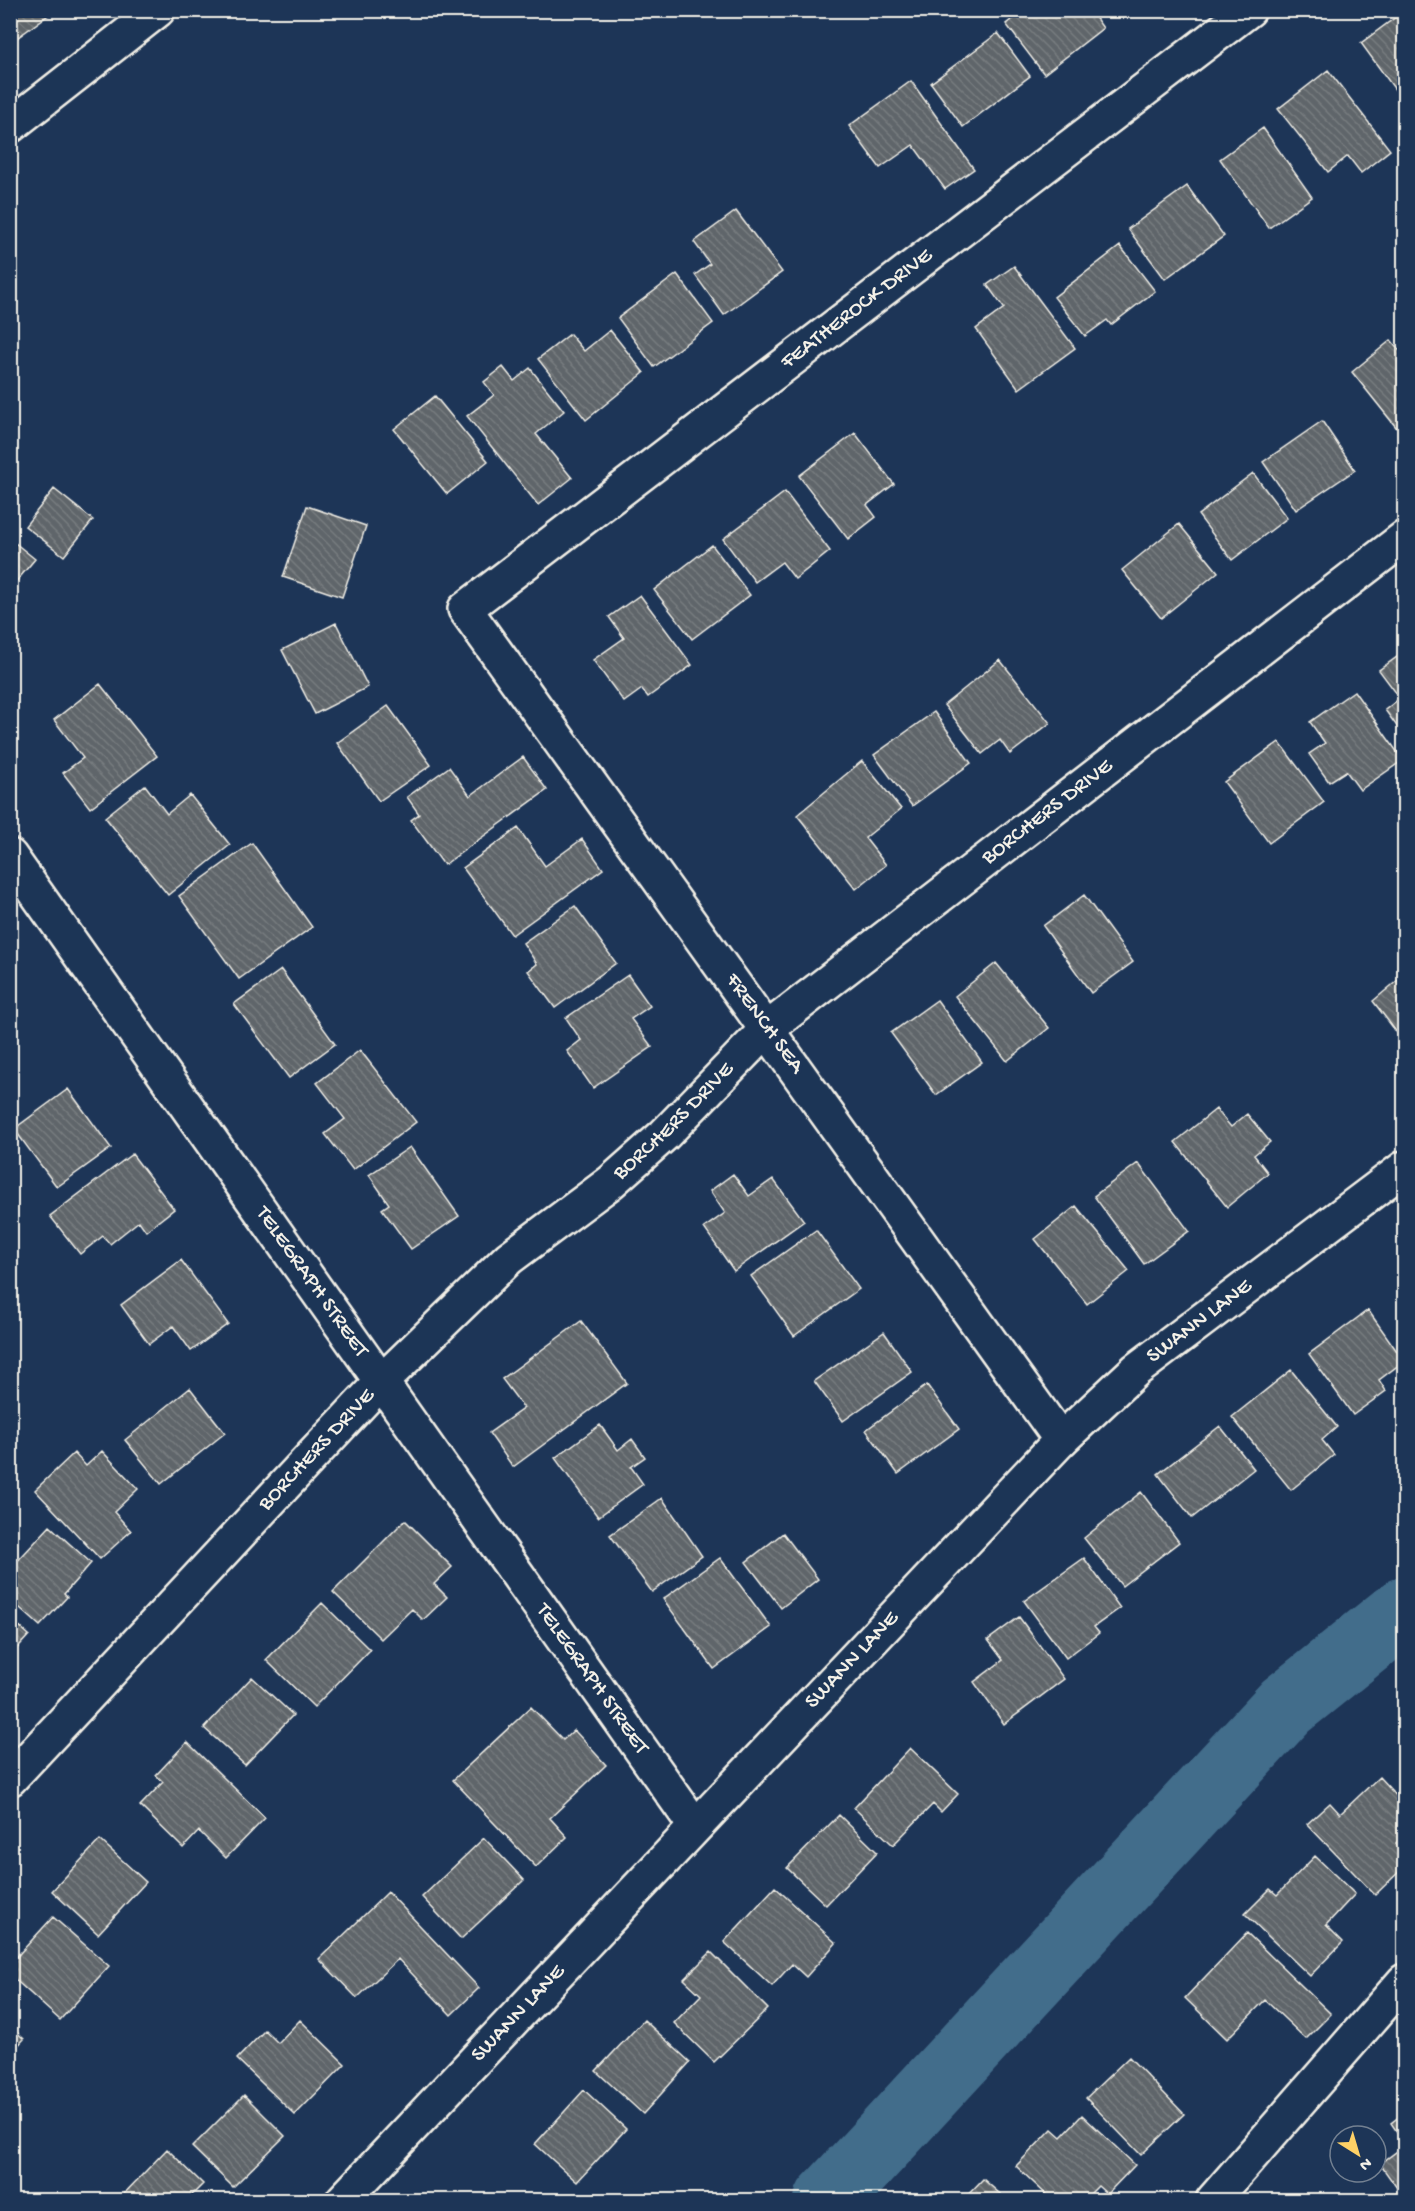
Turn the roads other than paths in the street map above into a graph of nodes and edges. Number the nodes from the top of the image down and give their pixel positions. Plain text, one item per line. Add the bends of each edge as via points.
1 (158, 10) edge
2 (1248, 10) edge
3 (10, 126) edge
4 (1404, 538) edge
5 (465, 609) joint
6 (10, 856) edge
7 (767, 1029) junction
8 (1404, 1168) edge
9 (382, 1381) junction
10 (1061, 1440) junction
11 (10, 1779) edge
12 (695, 1826) junction
13 (1404, 1981) edge
14 (343, 2200) edge
15 (1213, 2200) edge

1 - 3 street
2 - 5 street, FEATHEROCK DRIVE
4 - 7 street, BORCHERS DRIVE
5 - 7 street, FRENCH SEA
6 - 9 street, TELEGRAPH STREET
7 - 9 street, BORCHERS DRIVE via 664,1135 611,1182 509,1258
7 - 10 street, FRENCH SEA
8 - 10 street, SWANN LANE via 1136,1370
9 - 11 street, BORCHERS DRIVE
9 - 12 street, TELEGRAPH STREET
10 - 12 street, SWANN LANE
12 - 14 street, SWANN LANE
13 - 15 street

